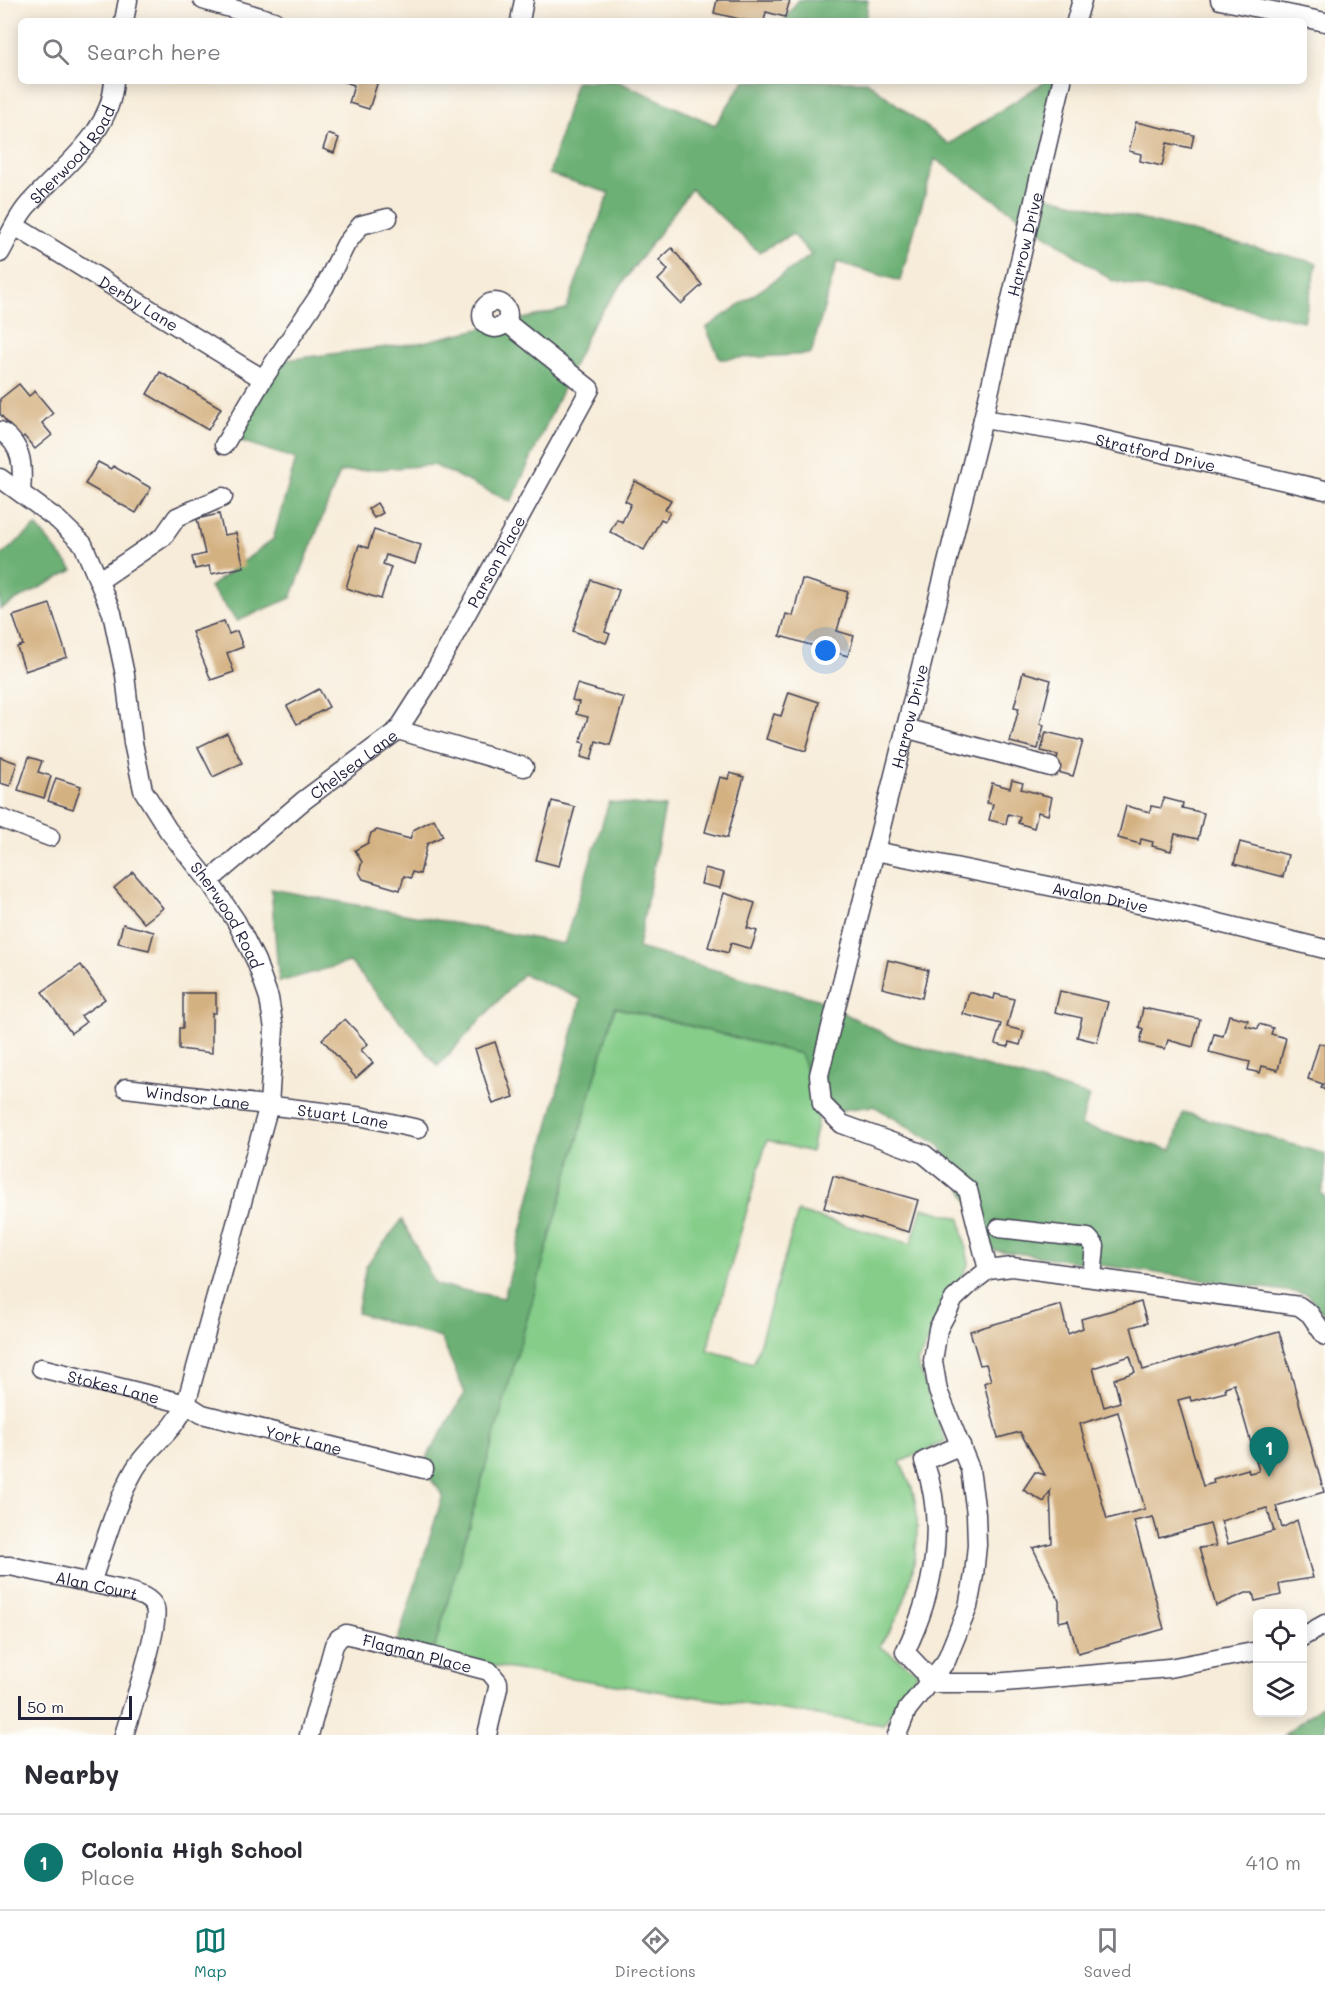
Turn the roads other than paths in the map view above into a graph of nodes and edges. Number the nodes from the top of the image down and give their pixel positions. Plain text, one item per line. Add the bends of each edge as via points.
1 (128, 0) edge
2 (203, 0) edge
3 (524, 0) edge
4 (1082, 0) edge
5 (1220, 0) edge
6 (125, 18) edge
7 (264, 18) edge
8 (520, 18) edge
9 (1078, 18) edge
10 (1306, 18) edge
11 (1307, 18) edge
12 (1325, 22) edge
13 (114, 84) edge
14 (1061, 84) edge
15 (388, 218) dead end
16 (15, 226) junction
17 (0, 254) edge
18 (506, 322) dead end
19 (263, 379) junction
20 (983, 419) junction
21 (0, 431) edge
22 (224, 445) dead end
23 (0, 478) edge
24 (1325, 490) edge
25 (21, 493) junction
26 (223, 497) dead end
27 (100, 580) junction
28 (905, 728) junction
29 (398, 730) junction
30 (524, 767) dead end
31 (1051, 767) dead end
32 (0, 818) edge
33 (50, 837) dead end
34 (874, 851) junction
35 (209, 881) junction
36 (1325, 949) edge
37 (126, 1088) dead end
38 (269, 1105) junction
39 (418, 1129) dead end
40 (999, 1228) dead end
41 (988, 1270) junction
42 (1092, 1277) junction
43 (1325, 1336) edge
44 (41, 1368) dead end
45 (186, 1404) junction
46 (961, 1445) junction
47 (424, 1469) dead end
48 (0, 1566) edge
49 (91, 1583) junction
50 (1325, 1624) edge
51 (1307, 1634) edge
52 (1253, 1652) edge
53 (928, 1683) junction
54 (124, 1735) edge
55 (309, 1735) edge
56 (487, 1735) edge
57 (897, 1735) edge

1 - 6 street
2 - 7 street
3 - 8 street
4 - 9 street
5 - 10 street
11 - 12 street
13 - 16 street, Sherwood Road via 113,98 101,125 66,168 27,206
14 - 20 street, Harrow Drive
15 - 19 street via 361,225 346,244 324,288
16 - 17 street, Sherwood Road
16 - 19 street, Derby Lane
18 - 29 street, Parson Place via 590,389 430,680
19 - 22 street
20 - 24 street, Stratford Drive via 1078,434
20 - 28 street, Harrow Drive
21 - 25 street via 16,445 23,465
23 - 25 street, Sherwood Road
25 - 27 street, Sherwood Road via 83,544
26 - 27 street via 177,517 164,537
27 - 35 street, Sherwood Road via 112,613 125,675 143,790 168,830
28 - 31 street
28 - 34 street, Harrow Drive
29 - 30 street, Chelsea Lane
29 - 35 street, Chelsea Lane via 303,801
32 - 33 street
34 - 36 street, Avalon Drive via 1158,908
34 - 41 street, Harrow Drive via 819,1075 822,1104 842,1124 924,1154 950,1172 968,1190
35 - 38 street, Sherwood Road via 236,921 269,998 274,1029
37 - 38 street, Windsor Lane
38 - 39 street, Stuart Lane via 364,1117
38 - 45 street, Sherwood Road
40 - 42 street via 1088,1238 1095,1246
41 - 42 street via 1012,1267
41 - 46 street via 954,1299 938,1329 933,1361 938,1391
42 - 43 street via 1299,1306 1310,1314
44 - 45 street, Stokes Lane
45 - 47 street, York Lane via 202,1414
45 - 49 street, Sherwood Road via 178,1422 136,1466
46 - 53 street via 970,1469 976,1514 974,1575 958,1635 946,1661
46 - 53 street via 924,1461 932,1490 935,1562 922,1618 905,1652 924,1672
48 - 49 street, Alan Court
49 - 54 street, Alan Court via 141,1595 149,1600 156,1616
50 - 51 street
52 - 53 street via 1169,1668 993,1683
53 - 57 street via 907,1710
55 - 56 street, Flagman Place via 334,1645 346,1634 489,1671 498,1682

